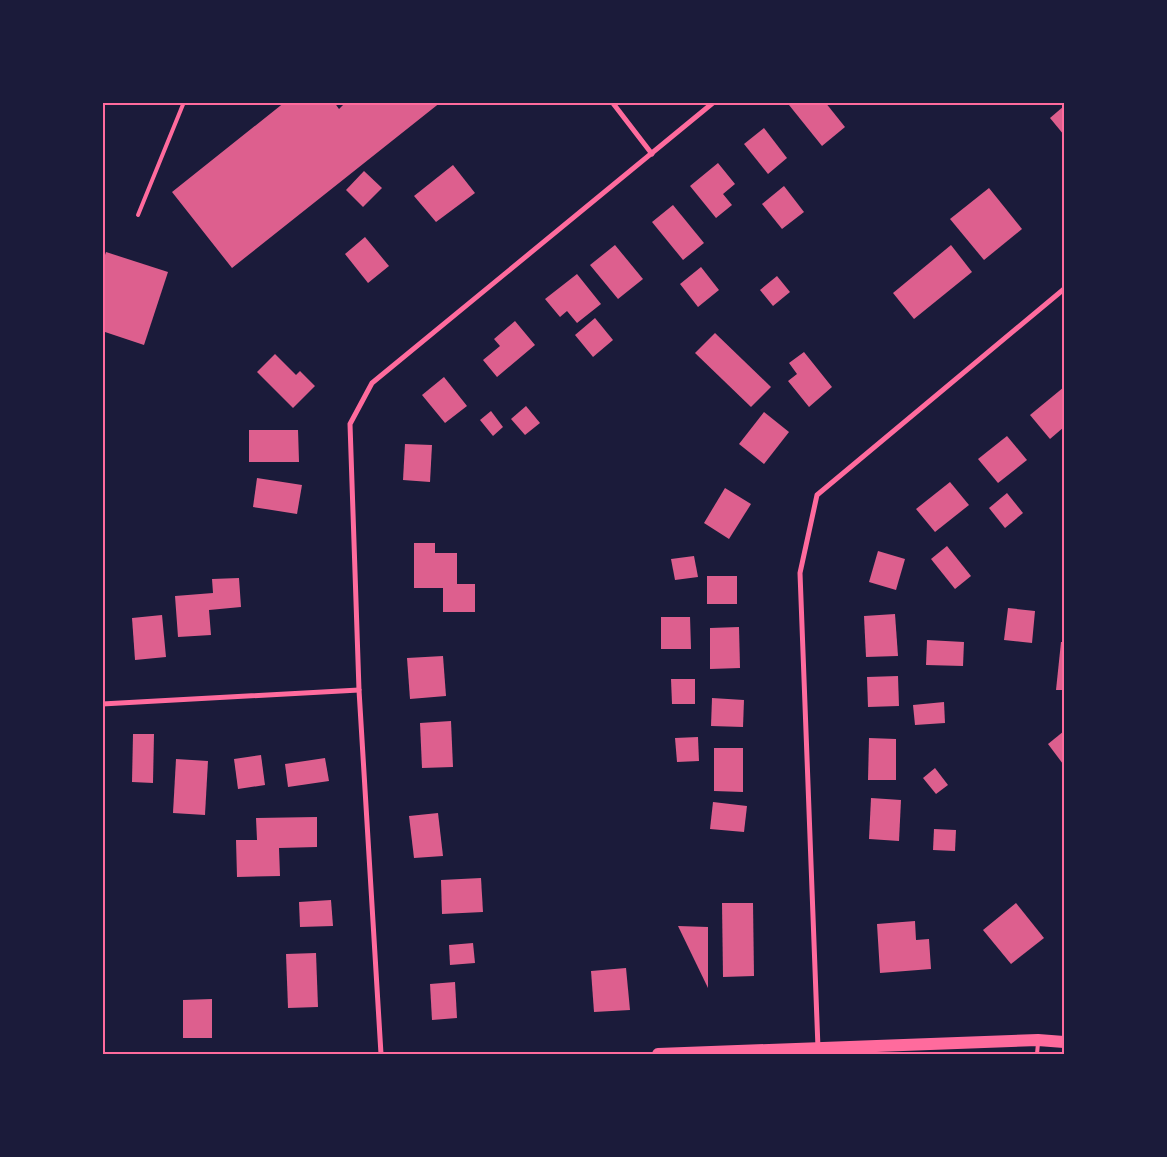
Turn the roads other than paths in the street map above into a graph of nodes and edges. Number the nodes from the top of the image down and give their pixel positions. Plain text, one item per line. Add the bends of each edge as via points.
1 (184, 102) edge
2 (612, 102) edge
3 (714, 102) edge
4 (652, 154) junction
5 (138, 215) dead end
6 (1064, 289) edge
7 (359, 690) junction
8 (102, 704) edge
9 (1038, 1040) junction
10 (1064, 1042) edge
11 (818, 1049) junction
12 (381, 1054) edge
13 (658, 1054) edge
14 (1036, 1054) edge

1 - 5 lane
2 - 4 street
3 - 4 street
4 - 7 street via 372,384 350,424
6 - 11 street via 817,495 800,573
7 - 8 street
7 - 12 street
9 - 10 main road
9 - 11 main road
9 - 14 lane
11 - 13 main road

